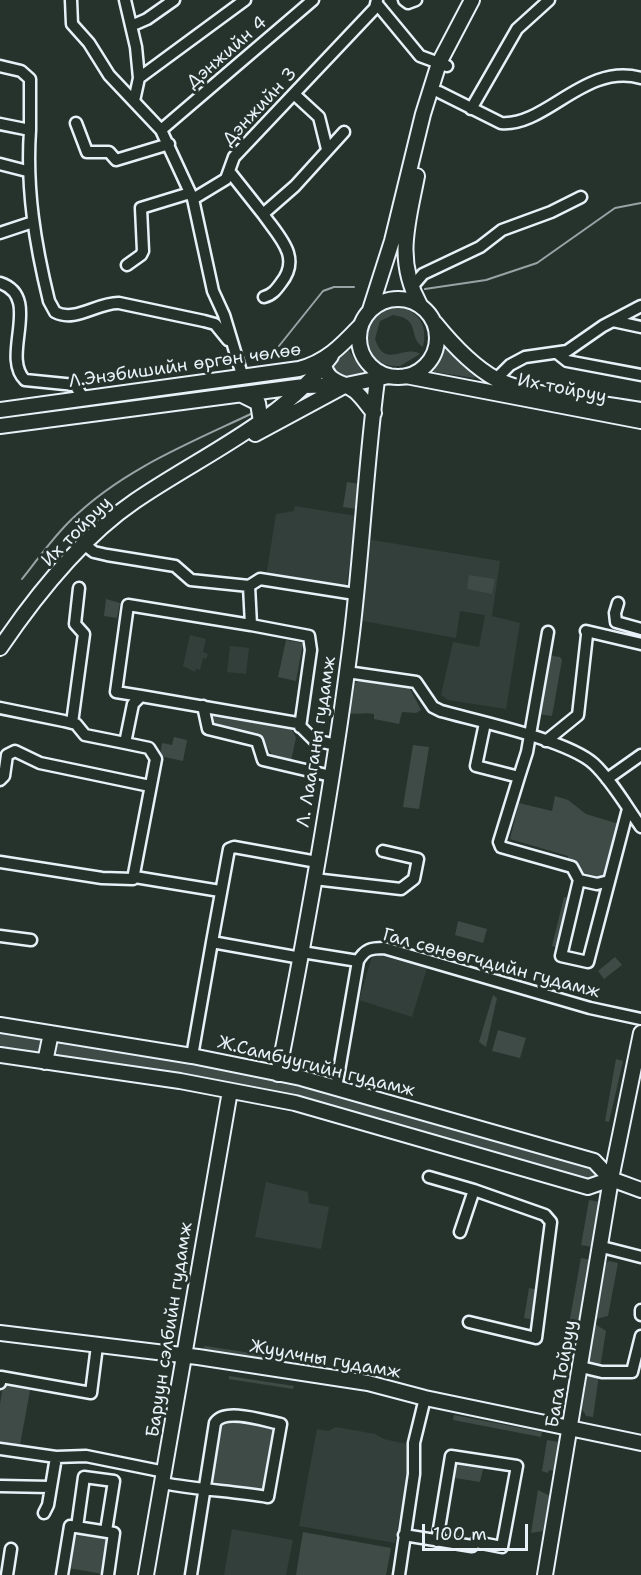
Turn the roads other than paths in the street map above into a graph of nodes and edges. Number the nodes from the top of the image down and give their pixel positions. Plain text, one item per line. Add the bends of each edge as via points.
1 (63, 0) edge
2 (71, 0) edge
3 (125, 0) edge
4 (174, 0) edge
5 (245, 0) edge
6 (313, 0) edge
7 (404, 0) edge
8 (416, 0) edge
9 (472, 0) edge
10 (482, 0) edge
11 (549, 0) edge
12 (377, 2) edge
13 (71, 15) junction
14 (131, 26) junction
15 (433, 61) junction
16 (0, 66) edge
17 (139, 78) junction
18 (641, 78) edge
19 (439, 93) junction
20 (294, 94) junction
21 (134, 101) junction
22 (471, 109) junction
23 (76, 123) dead end
24 (0, 124) edge
25 (30, 130) junction
26 (161, 130) junction
27 (344, 132) dead end
28 (169, 144) junction
29 (327, 149) junction
30 (0, 164) edge
31 (27, 171) junction
32 (229, 171) junction
33 (192, 196) junction
34 (581, 197) dead end
35 (263, 214) junction
36 (33, 222) junction
37 (0, 233) edge
38 (127, 265) dead end
39 (0, 284) edge
40 (411, 288) junction
41 (264, 297) dead end
42 (420, 305) junction
43 (641, 306) edge
44 (370, 310) junction
45 (613, 321) junction
46 (435, 323) junction
47 (7, 326) dead end
48 (360, 326) junction
49 (641, 327) edge
50 (232, 347) junction
51 (557, 353) junction
52 (4, 357) dead end
53 (327, 360) junction
54 (641, 375) edge
55 (406, 376) junction
56 (243, 378) junction
57 (383, 378) junction
58 (496, 379) junction
59 (346, 385) junction
60 (304, 386) junction
61 (242, 394) junction
62 (84, 399) junction
63 (0, 410) edge
64 (641, 410) edge
65 (374, 413) junction
66 (641, 421) edge
67 (261, 422) junction
68 (0, 426) edge
69 (229, 445) junction
70 (85, 545) junction
71 (249, 586) junction
72 (79, 588) dead end
73 (355, 594) junction
74 (618, 603) dead end
75 (251, 625) junction
76 (641, 629) edge
77 (548, 632) dead end
78 (641, 645) edge
79 (0, 648) edge
80 (347, 672) junction
81 (141, 696) junction
82 (203, 706) junction
83 (0, 708) edge
84 (72, 723) junction
85 (485, 723) junction
86 (300, 728) junction
87 (530, 736) junction
88 (546, 741) junction
89 (125, 743) junction
90 (336, 745) junction
91 (641, 755) edge
92 (331, 776) junction
93 (519, 777) junction
94 (607, 779) junction
95 (0, 780) edge
96 (150, 786) junction
97 (628, 809) junction
98 (641, 827) edge
99 (383, 851) dead end
100 (0, 862) edge
101 (317, 862) junction
102 (135, 877) junction
103 (314, 879) junction
104 (579, 880) junction
105 (609, 881) junction
106 (220, 891) junction
107 (0, 936) edge
108 (31, 940) dead end
109 (212, 942) junction
110 (302, 955) junction
111 (358, 961) junction
112 (641, 1019) edge
113 (0, 1024) edge
114 (51, 1033) junction
115 (641, 1033) edge
116 (0, 1055) edge
117 (192, 1056) junction
118 (45, 1062) junction
119 (278, 1074) junction
120 (336, 1088) junction
121 (230, 1091) junction
122 (380, 1100) junction
123 (373, 1125) junction
124 (429, 1177) dead end
125 (611, 1179) junction
126 (641, 1190) edge
127 (474, 1191) junction
128 (459, 1232) dead end
129 (602, 1247) junction
130 (641, 1257) edge
131 (641, 1310) edge
132 (641, 1315) edge
133 (469, 1322) dead end
134 (0, 1333) edge
135 (641, 1336) edge
136 (97, 1346) junction
137 (183, 1357) junction
138 (581, 1367) junction
139 (0, 1383) edge
140 (425, 1398) junction
141 (571, 1428) junction
142 (641, 1443) edge
143 (0, 1449) edge
144 (56, 1457) junction
145 (164, 1477) junction
146 (0, 1486) edge
147 (50, 1487) junction
148 (204, 1490) junction
149 (44, 1513) dead end
150 (77, 1527) junction
151 (106, 1531) junction
152 (404, 1535) junction
153 (436, 1541) junction
154 (11, 1549) dead end
155 (400, 1574) edge
156 (7, 1575) edge
157 (62, 1575) edge
158 (108, 1575) edge
159 (146, 1575) edge
160 (191, 1575) edge
161 (413, 1575) edge
162 (545, 1575) edge

1 - 13 street
2 - 13 street
3 - 14 street
4 - 14 street
5 - 17 street
6 - 26 street, Дэнжийн 4
7 - 8 street
9 - 15 main road
10 - 15 main road
11 - 22 street via 518,29
12 - 15 street
12 - 20 street, Дэнжийн 3
13 - 21 street via 78,34
14 - 17 street
15 - 19 main road
15 - 44 main road via 392,241
16 - 25 street via 21,71 30,79
17 - 21 street
18 - 22 street via 627,74 610,76 518,123 501,123
19 - 22 street
19 - 40 main road via 417,172 405,241 406,274
20 - 29 street via 319,117
20 - 32 street, Дэнжийн 3 via 234,157
21 - 26 street
23 - 28 street via 87,152 109,152 116,160
24 - 25 street
25 - 31 street
26 - 28 street
27 - 29 street
28 - 33 street
29 - 35 street via 296,186
30 - 31 street
31 - 36 street
32 - 33 street, Дэнжийн 3 via 226,179
32 - 35 street
33 - 38 street, Дэнжийн 3 via 141,208 143,251
33 - 50 street via 213,291
34 - 40 street via 502,230 480,247 423,274
35 - 41 street via 284,242 291,264 271,295
36 - 37 street
36 - 50 street via 47,291 56,312 62,316 113,303 134,306 215,324
39 - 47 street via 15,293 15,315
40 - 42 main road
42 - 44 main road via 394,299
42 - 46 main road
43 - 45 street
44 - 48 main road
45 - 49 street
45 - 51 street via 567,351
46 - 55 main road via 433,357 426,366
46 - 58 main road, Их тойруу via 473,363
48 - 53 main road, Л.Энэбишийн өргөн чөлөө
48 - 57 main road via 358,339 364,357
50 - 56 street
51 - 54 street via 567,361
51 - 58 street via 520,359
52 - 62 street via 17,376 36,382 68,382 75,385
53 - 56 main road, Л.Энэбишийн өргөн чөлөө via 309,367
53 - 59 main road via 326,374
53 - 60 main road
55 - 57 main road
55 - 66 main road, Их тойруу
56 - 62 main road, Л.Энэбишийн өргөн чөлөө
57 - 59 main road, Их тойруу
57 - 65 main road, Л. Лааганы гудамж
58 - 64 main road, Их тойруу via 518,387
59 - 60 main road, Их тойруу
59 - 65 main road
59 - 69 main road, Их тойруу
60 - 61 main road, Л.Энэбишийн өргөн чөлөө
60 - 67 main road, Их тойруу
61 - 67 main road via 258,403
61 - 68 main road, Л.Энэбишийн өргөн чөлөө
62 - 63 main road, Л.Энэбишийн өргөн чөлөө
65 - 73 main road, Л. Лааганы гудамж
67 - 69 main road, Их тойруу
69 - 70 main road, Их тойруу via 135,501
70 - 71 street via 94,552 175,566 191,580
70 - 79 main road, Их тойруу
71 - 73 street via 260,579
71 - 75 street
72 - 84 street via 75,624 84,634
73 - 80 main road, Л. Лааганы гудамж
74 - 76 street via 616,622
75 - 81 street via 128,605 116,692
75 - 86 street via 309,636 311,650
77 - 87 street
78 - 88 street via 587,633 578,715
80 - 85 street via 416,682 433,707
80 - 90 main road, Л. Лааганы гудамж
81 - 82 street
81 - 89 street via 133,704
82 - 86 street via 297,723
82 - 92 street via 208,729 257,741 263,760
83 - 84 street
84 - 89 street via 85,735
85 - 87 street
85 - 93 street via 476,766
86 - 90 street via 314,740
87 - 88 street
87 - 93 street
88 - 94 street via 581,754
89 - 96 street via 149,748 154,753
90 - 92 main road, Л. Лааганы гудамж
91 - 94 street
92 - 101 main road, Л. Лааганы гудамж
93 - 104 street via 499,842 501,847 572,867
94 - 97 street
95 - 96 street via 7,755 15,750 40,763
96 - 102 street
97 - 98 street
97 - 105 street
99 - 103 street via 418,859 414,879 401,889
100 - 102 street via 127,881
101 - 103 main road, Л. Лааганы гудамж
101 - 106 street via 231,848 226,855
102 - 106 street
103 - 110 main road, Л. Лааганы гудамж
104 - 105 street via 597,884
104 - 105 street via 561,956 588,962
106 - 109 street
107 - 108 street
109 - 110 street
109 - 117 street
110 - 111 street
110 - 119 main road, Л. Лааганы гудамж
111 - 112 street, Гал сөнөөгчдийн гудамж via 371,948 384,948
111 - 120 street
113 - 114 main road, Ж.Самбуугийн гудамж
114 - 117 main road, Ж.Самбуугийн гудамж
114 - 118 main road
115 - 125 main road, Бага Тойруу
116 - 118 main road
117 - 119 main road, Ж.Самбуугийн гудамж
118 - 121 main road
119 - 120 main road, Ж.Самбуугийн гудамж
120 - 122 main road, Ж.Самбуугийн гудамж
121 - 123 main road via 295,1103
121 - 137 main road, Баруун сэлбийн гудамж
122 - 123 main road
122 - 125 main road, Ж.Самбуугийн гудамж via 594,1161
123 - 125 main road via 588,1187
124 - 127 street
125 - 126 main road, Ж.Самбуугийн гудамж
125 - 129 main road, Бага Тойруу
127 - 128 street
127 - 133 street via 545,1215 551,1222 536,1338
129 - 130 street
129 - 138 main road, Бага Тойруу
131 - 132 street
134 - 136 main road, Жуулчны гудамж
135 - 138 street via 632,1372
136 - 137 main road, Жуулчны гудамж
136 - 139 street via 91,1393 1,1377
137 - 140 main road, Жуулчны гудамж via 368,1383
137 - 145 main road, Баруун сэлбийн гудамж
138 - 141 main road, Бага Тойруу
140 - 141 main road, Жуулчны гудамж
140 - 152 street via 414,1443 414,1473
141 - 142 main road, Жуулчны гудамж
141 - 162 main road, Бага Тойруу
143 - 144 street
144 - 145 street via 86,1456
144 - 147 street
145 - 148 street
145 - 159 main road, Баруун сэлбийн гудамж
146 - 147 street
147 - 149 street
148 - 148 street via 214,1488 268,1497 281,1424 228,1414 220,1416 215,1423
148 - 160 street
150 - 151 street
150 - 151 street via 84,1477 114,1481
150 - 157 street via 70,1526
151 - 158 street via 114,1533
152 - 153 street
152 - 155 street
153 - 153 street via 502,1547 517,1466 452,1456
154 - 156 street
155 - 161 street

